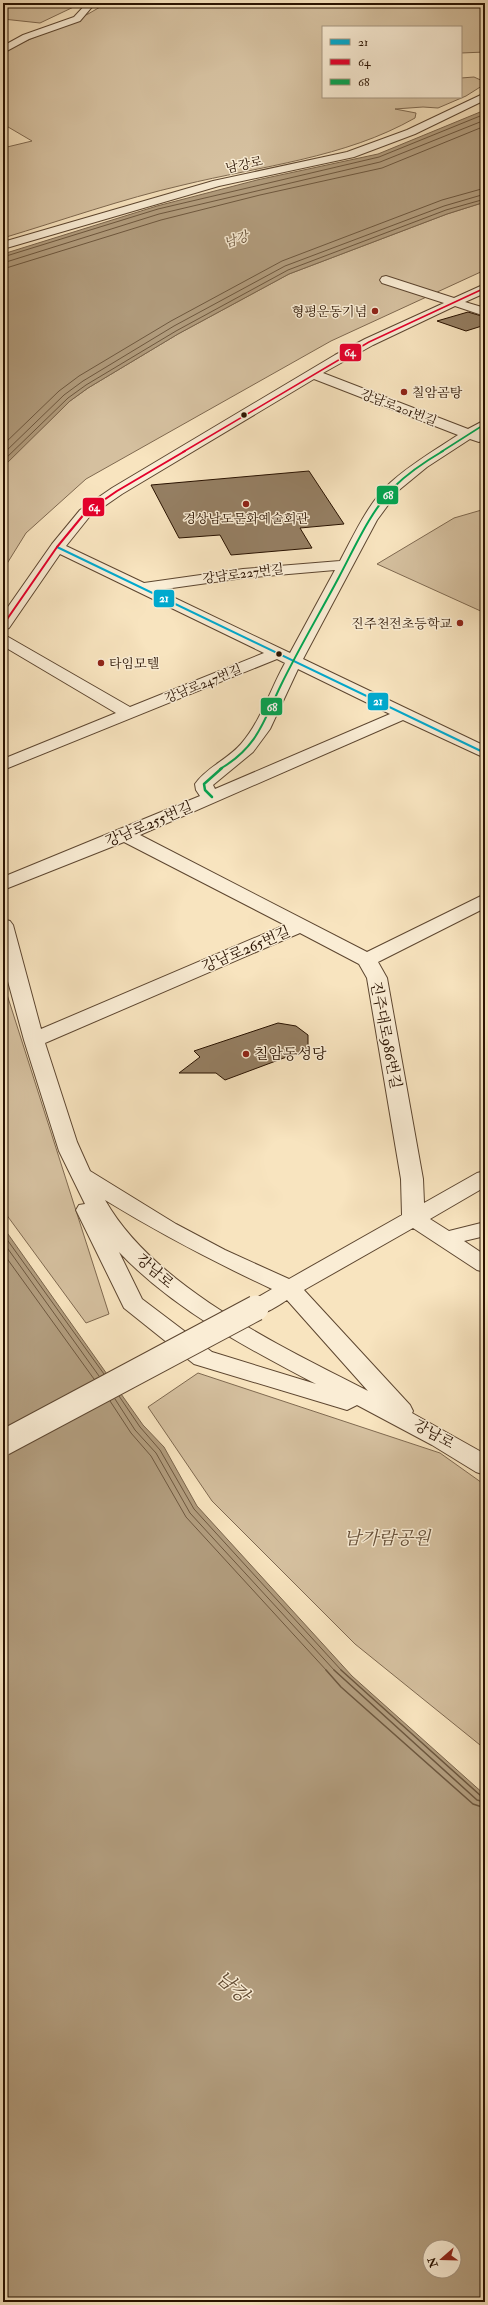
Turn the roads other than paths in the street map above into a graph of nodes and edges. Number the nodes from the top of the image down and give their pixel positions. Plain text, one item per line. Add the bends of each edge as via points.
1 (95, 3) edge
2 (3, 50) edge
3 (485, 96) edge
4 (485, 107) edge
5 (3, 246) edge
6 (3, 256) edge
7 (386, 280) dead end
8 (485, 288) edge
9 (455, 302) junction
10 (485, 312) edge
11 (313, 374) junction
12 (485, 424) edge
13 (469, 434) junction
14 (485, 440) edge
15 (57, 547) junction
16 (346, 565) junction
17 (141, 588) junction
18 (3, 624) edge
19 (3, 638) edge
20 (277, 653) junction
21 (295, 661) junction
22 (128, 713) junction
23 (403, 714) junction
24 (485, 753) edge
25 (3, 765) edge
26 (212, 797) junction
27 (125, 835) junction
28 (3, 884) edge
29 (485, 900) edge
30 (3, 925) edge
31 (299, 926) junction
32 (367, 960) junction
33 (34, 1040) junction
34 (80, 1174) junction
35 (485, 1178) edge
36 (414, 1219) junction
37 (485, 1229) edge
38 (446, 1239) junction
39 (485, 1265) edge
40 (289, 1288) junction
41 (409, 1420) junction
42 (3, 1443) edge
43 (485, 1466) edge

1 - 2 street via 88,6 77,19 26,37
3 - 5 street, 남강로 via 411,132 350,155 210,185
4 - 6 street, 남강로 via 393,149 175,201 31,244
7 - 9 street
8 - 9 street
9 - 10 street
9 - 11 street via 369,342
11 - 13 street, 강남로201번길
11 - 15 street via 85,513
12 - 13 street
13 - 14 street, 강남로201번길
13 - 16 street via 422,464 394,487 370,518
15 - 17 street
15 - 18 street
16 - 17 street, 강남로227번길 via 290,567
16 - 21 street
17 - 20 street
19 - 22 street
20 - 21 street
20 - 22 street, 강남로247번길
21 - 23 street
21 - 26 street via 281,685 264,725 247,748 204,784 205,790
22 - 25 street, 강남로247번길
23 - 24 street
23 - 26 street, 강남로255번길
26 - 27 street, 강남로255번길
27 - 28 street, 강남로255번길
27 - 31 street, 강남로265번길
29 - 32 street, 진주대로986번길
30 - 33 street, 강남로
31 - 32 street
31 - 33 street, 강남로265번길
32 - 36 street, 진주대로986번길 via 377,978 412,1180
33 - 34 street, 강남로 via 62,1129
34 - 40 street via 168,1229
34 - 41 street, 강남로 via 108,1223 129,1249 176,1290 253,1340 314,1374
34 - 41 street via 80,1196 132,1303 203,1358
35 - 36 street
36 - 38 street
36 - 40 street
37 - 38 street
38 - 39 street
40 - 41 street
40 - 42 street, bridge
41 - 43 street, 강남로

